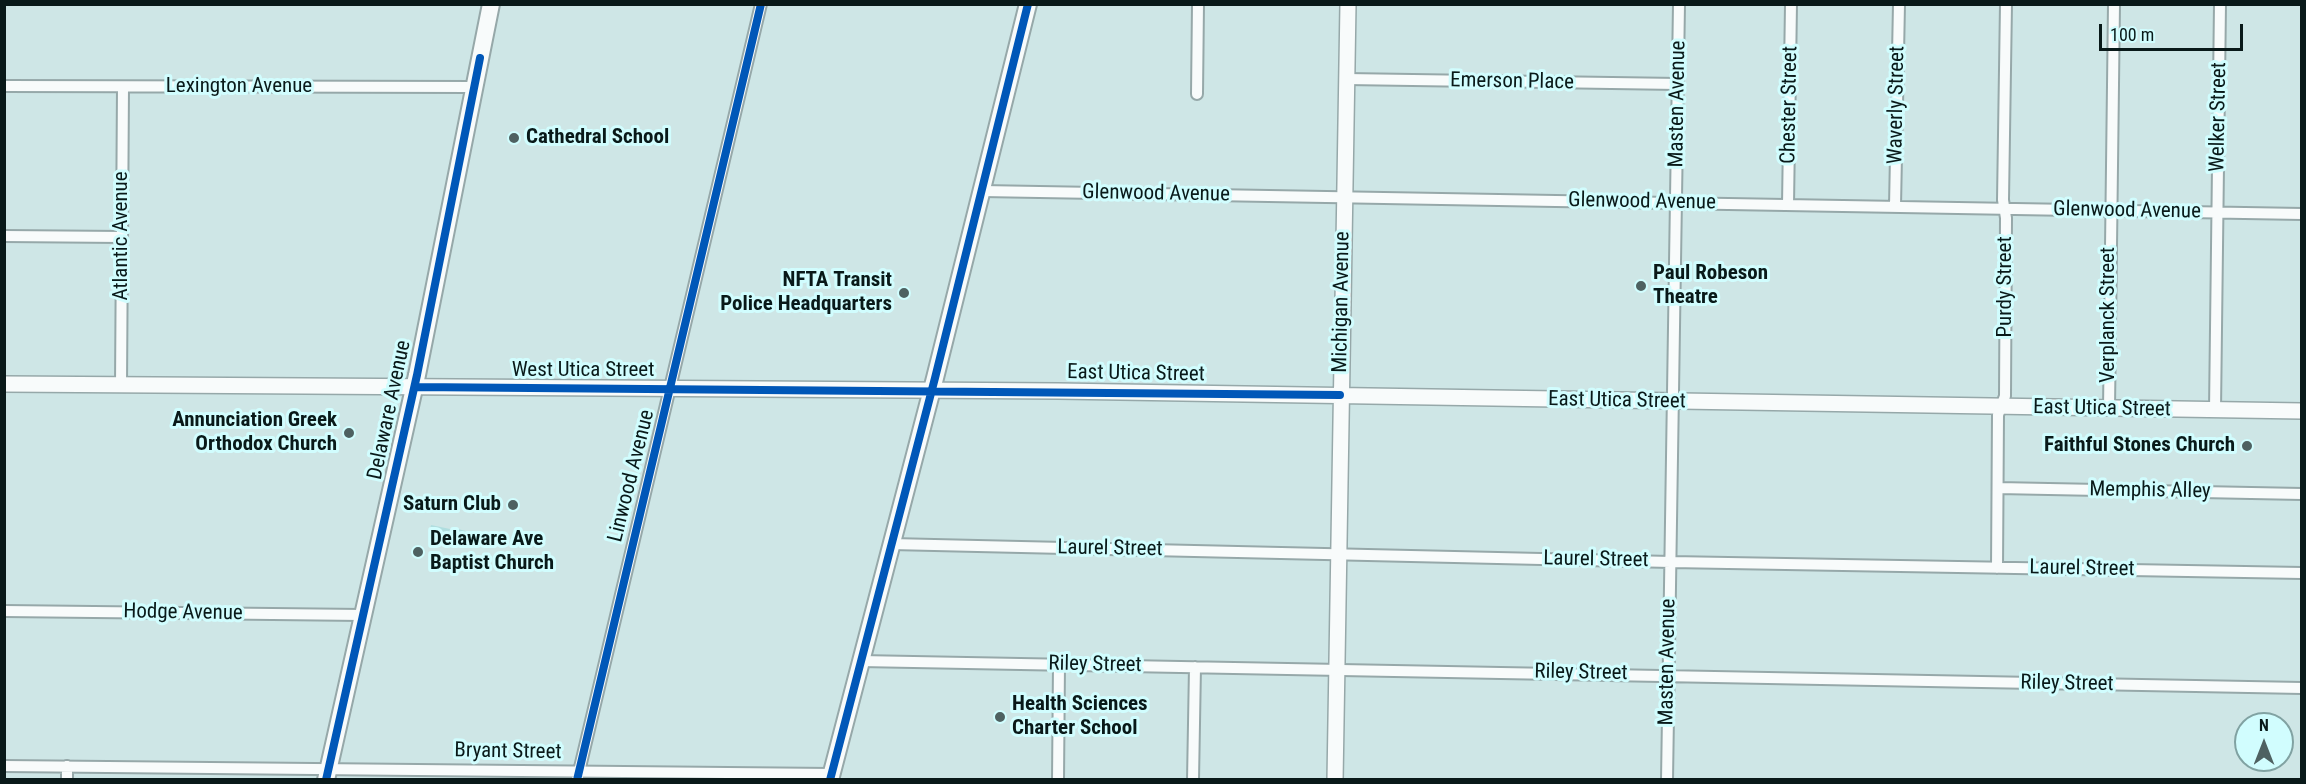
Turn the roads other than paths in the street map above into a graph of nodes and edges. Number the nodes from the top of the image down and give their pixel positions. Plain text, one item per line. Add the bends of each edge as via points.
1 (491, 4) edge
2 (761, 4) edge
3 (1028, 4) edge
4 (1198, 4) edge
5 (1348, 4) edge
6 (1679, 4) edge
7 (1791, 4) edge
8 (1899, 4) edge
9 (2006, 4) edge
10 (2114, 4) edge
11 (2220, 4) edge
12 (1346, 79) junction
13 (1678, 84) junction
14 (4, 86) edge
15 (123, 87) junction
16 (474, 87) junction
17 (1197, 94) dead end
18 (982, 191) junction
19 (1344, 197) junction
20 (1676, 203) junction
21 (1788, 205) junction
22 (1896, 206) junction
23 (2004, 208) junction
24 (2110, 211) junction
25 (2218, 213) junction
26 (2301, 214) edge
27 (4, 236) edge
28 (122, 237) junction
29 (4, 384) edge
30 (121, 385) junction
31 (414, 387) junction
32 (671, 389) junction
33 (932, 390) junction
34 (1340, 395) junction
35 (1674, 402) junction
36 (2001, 408) junction
37 (2109, 409) junction
38 (2215, 410) junction
39 (2301, 411) edge
40 (1998, 488) junction
41 (2301, 494) edge
42 (891, 544) junction
43 (1338, 554) junction
44 (1671, 562) junction
45 (1997, 568) junction
46 (2301, 573) edge
47 (4, 611) edge
48 (363, 615) junction
49 (860, 661) junction
50 (1059, 664) junction
51 (1195, 667) junction
52 (1337, 669) junction
53 (1668, 675) junction
54 (2301, 688) edge
55 (4, 766) edge
56 (67, 766) junction
57 (327, 774) edge
58 (578, 775) edge
59 (830, 777) edge
60 (67, 780) edge
61 (1058, 780) edge
62 (1193, 780) edge
63 (1335, 780) edge
64 (1667, 780) edge

1 - 16 main road, Delaware Avenue
2 - 32 street, Linwood Avenue
3 - 18 main road
4 - 17 street
5 - 12 street, Michigan Avenue
6 - 13 street, Masten Avenue
7 - 21 street, Chester Street
8 - 22 street, Waverly Street
9 - 23 street, Purdy Street
10 - 24 street, Verplanck Street
11 - 25 street, Welker Street
12 - 13 street, Emerson Place
12 - 19 street, Michigan Avenue
13 - 20 street, Masten Avenue
14 - 15 street, Lexington Avenue
15 - 16 street, Lexington Avenue
15 - 28 street, Atlantic Avenue
16 - 31 main road, Delaware Avenue
18 - 19 street, Glenwood Avenue
18 - 33 main road
19 - 20 street, Glenwood Avenue
19 - 34 street, Michigan Avenue
20 - 21 street, Glenwood Avenue
20 - 35 street, Masten Avenue
21 - 22 street, Glenwood Avenue
22 - 23 street, Glenwood Avenue
23 - 24 street, Glenwood Avenue
23 - 36 street, Purdy Street via 2005,396
24 - 25 street, Glenwood Avenue
24 - 37 street, Verplanck Street
25 - 26 street, Glenwood Avenue
25 - 38 street, Welker Street
27 - 28 street
28 - 30 street, Atlantic Avenue
29 - 30 street, West Utica Street
30 - 31 street, West Utica Street
31 - 32 street, West Utica Street
31 - 48 main road, Delaware Avenue
32 - 33 street, West Utica Street
32 - 58 street, Linwood Avenue
33 - 34 street, East Utica Street
33 - 42 main road
34 - 35 street, East Utica Street
34 - 43 street, Michigan Avenue
35 - 36 street, East Utica Street
35 - 44 street, Masten Avenue
36 - 37 street, East Utica Street
36 - 40 street, Purdy Street
37 - 38 street, East Utica Street
38 - 39 street, East Utica Street
40 - 41 street, Memphis Alley
40 - 45 street, Purdy Street
42 - 43 street, Laurel Street
42 - 49 main road
43 - 44 street, Laurel Street
43 - 52 street, Michigan Avenue
44 - 45 street, Laurel Street
44 - 53 street, Masten Avenue
45 - 46 street, Laurel Street
47 - 48 street, Hodge Avenue
48 - 57 main road, Delaware Avenue
49 - 50 street, Riley Street
49 - 59 main road
50 - 51 street, Riley Street
50 - 61 street
51 - 52 street, Riley Street
51 - 62 street
52 - 53 street, Riley Street
52 - 63 street, Michigan Avenue
53 - 54 street, Riley Street
53 - 64 street, Masten Avenue
55 - 56 street, Bryant Street
56 - 57 street, Bryant Street
56 - 60 street
57 - 58 street, Bryant Street
58 - 59 street, Bryant Street

